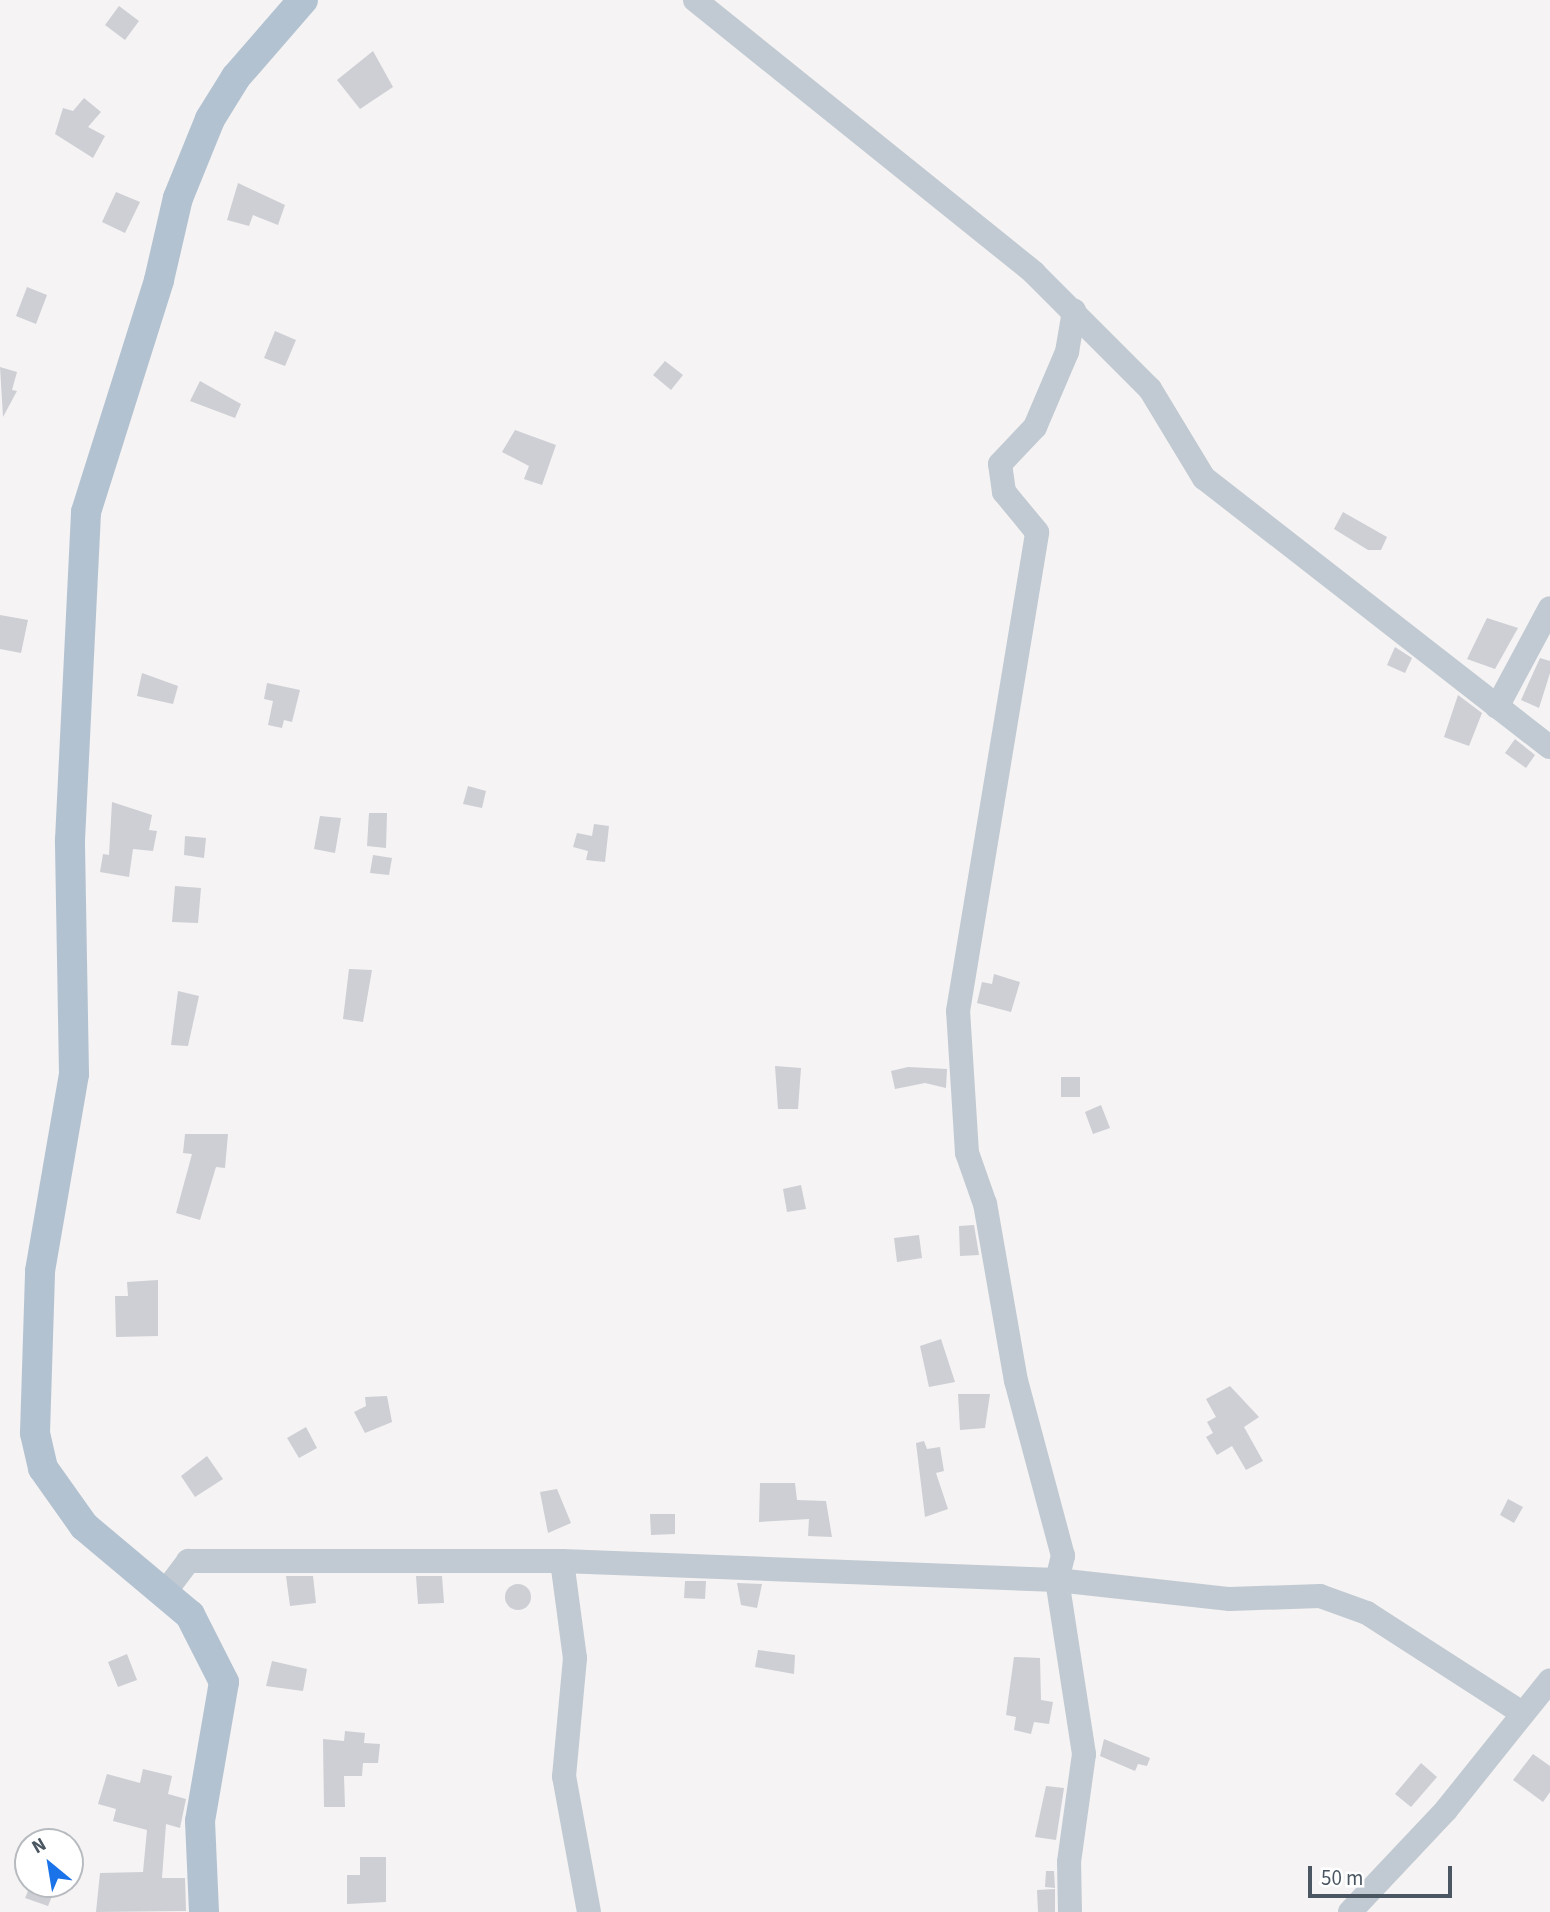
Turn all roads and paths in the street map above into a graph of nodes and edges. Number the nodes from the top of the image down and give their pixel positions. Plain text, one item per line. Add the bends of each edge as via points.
1 (303, 0) edge
2 (695, 0) edge
3 (1074, 311) junction
4 (1550, 608) edge
5 (1497, 707) junction
6 (1550, 747) edge
7 (562, 1561) junction
8 (1057, 1580) junction
9 (165, 1592) junction
10 (1550, 1680) edge
11 (1522, 1713) junction
12 (204, 1912) edge
13 (589, 1912) edge
14 (1070, 1912) edge
15 (1350, 1912) edge

1 - 9 main road via 236,77 210,119 178,198 159,280 86,512 70,840 74,1074 40,1271 35,1433 59,1499
2 - 3 street
3 - 5 street via 1150,389 1204,478
3 - 8 street via 1067,352 1035,427 1000,464 1004,492 1037,532 958,1011 967,1153 985,1204 1016,1381 1063,1556
4 - 5 street
5 - 6 street
7 - 8 street
7 - 9 street via 188,1562
7 - 13 street via 575,1657 564,1776
8 - 11 street via 1230,1600 1339,1601
8 - 14 street via 1084,1754 1069,1862
9 - 12 main road via 190,1615 224,1682 200,1821
10 - 11 street
11 - 15 street via 1446,1810

